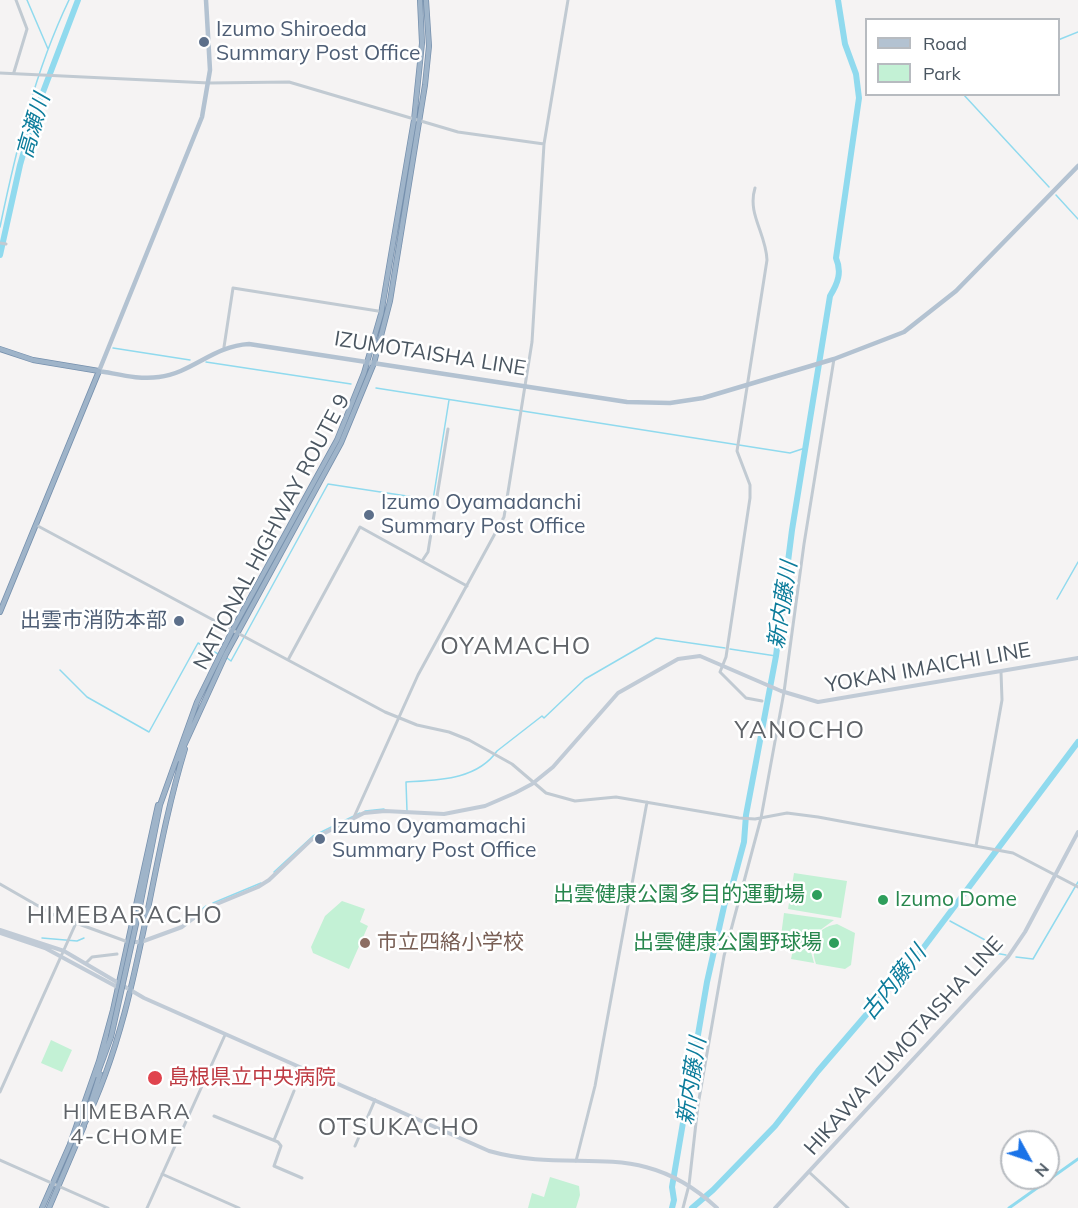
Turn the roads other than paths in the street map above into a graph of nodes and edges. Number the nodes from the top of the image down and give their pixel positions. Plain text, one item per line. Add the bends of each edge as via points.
1 (16, 0) edge
2 (206, 0) edge
3 (420, 0) edge
4 (426, 0) edge
5 (568, 0) edge
6 (14, 72) junction
7 (0, 74) edge
8 (208, 83) junction
9 (417, 121) junction
10 (544, 144) junction
11 (1078, 166) edge
12 (755, 188) dead end
13 (0, 243) edge
14 (6, 244) dead end
15 (378, 311) dead end
16 (224, 347) junction
17 (0, 349) edge
18 (832, 359) junction
19 (367, 361) junction
20 (374, 363) junction
21 (99, 371) junction
22 (525, 386) junction
23 (747, 386) junction
24 (448, 429) dead end
25 (36, 525) junction
26 (422, 561) junction
27 (467, 586) junction
28 (0, 612) edge
29 (235, 632) junction
30 (1078, 658) edge
31 (288, 660) junction
32 (723, 665) junction
33 (1001, 672) junction
34 (782, 691) junction
35 (762, 701) dead end
36 (398, 718) junction
37 (195, 721) junction
38 (169, 774) junction
39 (532, 784) junction
40 (647, 802) junction
41 (354, 818) junction
42 (761, 818) junction
43 (157, 824) junction
44 (1078, 832) edge
45 (976, 846) junction
46 (1055, 874) junction
47 (0, 884) edge
48 (1078, 887) edge
49 (76, 923) junction
50 (0, 932) edge
51 (128, 942) junction
52 (141, 942) junction
53 (63, 954) junction
54 (117, 954) dead end
55 (86, 963) junction
56 (119, 985) junction
57 (131, 992) junction
58 (225, 1035) junction
59 (111, 1037) junction
60 (294, 1091) dead end
61 (0, 1092) edge
62 (375, 1100) junction
63 (214, 1116) dead end
64 (84, 1127) junction
65 (273, 1140) junction
66 (70, 1144) junction
67 (355, 1146) dead end
68 (0, 1160) edge
69 (576, 1161) junction
70 (809, 1172) junction
71 (162, 1174) junction
72 (302, 1178) dead end
73 (53, 1184) junction
74 (689, 1185) junction
75 (59, 1186) junction
76 (42, 1208) edge
77 (49, 1208) edge
78 (108, 1208) edge
79 (147, 1208) edge
80 (239, 1208) edge
81 (683, 1208) edge
82 (717, 1208) edge
83 (775, 1208) edge
84 (848, 1208) edge

1 - 6 street via 27,29
2 - 8 main road via 211,56
3 - 9 highway, NATIONAL HIGHWAY ROUTE 9 via 422,43
4 - 9 highway, NATIONAL HIGHWAY ROUTE 9 via 429,46
5 - 10 street
6 - 7 street
6 - 8 street
8 - 9 street via 289,82
8 - 21 main road via 196,137
9 - 10 street via 458,132
9 - 19 highway, NATIONAL HIGHWAY ROUTE 9 via 381,314
9 - 20 highway, NATIONAL HIGHWAY ROUTE 9 via 390,301
10 - 22 street via 538,285
11 - 18 main road, IZUMOTAISHA LINE via 933,312 904,332
12 - 23 street via 752,207 767,260
13 - 14 street
15 - 16 street via 233,288
16 - 19 main road, IZUMOTAISHA LINE via 249,344
16 - 21 main road, IZUMOTAISHA LINE via 159,377
17 - 21 highway via 33,360
18 - 23 main road, IZUMOTAISHA LINE
18 - 34 street
19 - 20 main road, IZUMOTAISHA LINE
19 - 29 highway, NATIONAL HIGHWAY ROUTE 9 via 337,440
20 - 22 main road, IZUMOTAISHA LINE
20 - 29 highway, NATIONAL HIGHWAY ROUTE 9 via 341,443
21 - 25 highway
22 - 23 main road, IZUMOTAISHA LINE via 640,403 683,402
22 - 27 street via 504,517
23 - 32 street via 738,458 751,491
24 - 26 street via 428,552
25 - 28 highway
25 - 29 street
26 - 27 street
26 - 31 street via 360,527
27 - 36 street
29 - 31 street
29 - 37 highway, NATIONAL HIGHWAY ROUTE 9
29 - 38 highway, NATIONAL HIGHWAY ROUTE 9 via 197,702
30 - 33 main road, YOKAN IMAICHI LINE
31 - 36 street
32 - 34 main road, YOKAN IMAICHI LINE
32 - 35 street via 720,672 746,698
32 - 39 main road, YOKAN IMAICHI LINE via 700,656 687,656 618,693 561,759
33 - 34 main road, YOKAN IMAICHI LINE via 818,702
33 - 45 street via 1002,700
34 - 42 street
36 - 39 street via 469,740 512,764
36 - 41 street
37 - 43 highway, NATIONAL HIGHWAY ROUTE 9 via 175,766
37 - 52 highway via 171,797
38 - 43 highway, NATIONAL HIGHWAY ROUTE 9
38 - 51 highway via 156,811
39 - 40 street via 546,793 575,801 616,797
39 - 41 main road, YOKAN IMAICHI LINE via 485,806 431,814 375,811
40 - 42 street via 739,818
40 - 69 street via 595,1086
41 - 52 main road, YOKAN IMAICHI LINE via 311,840 258,887 207,908 186,926
42 - 45 street via 800,814
42 - 74 street via 724,956 698,1105
43 - 59 highway, NATIONAL HIGHWAY ROUTE 9, bridge
44 - 46 main road, HIKAWA IZUMOTAISHA LINE
45 - 46 street via 1013,853
46 - 48 street
46 - 70 main road, HIKAWA IZUMOTAISHA LINE via 1008,957
47 - 49 street via 43,910
49 - 51 street
49 - 53 street
50 - 53 main road
51 - 52 main road, YOKAN IMAICHI LINE
51 - 56 highway
52 - 57 highway
53 - 55 main road
53 - 56 main road
53 - 61 street
54 - 55 street via 92,957
55 - 56 main road
56 - 57 main road
56 - 66 highway
57 - 58 main road
57 - 64 highway via 105,1078
58 - 62 main road
58 - 71 street
59 - 64 highway, NATIONAL HIGHWAY ROUTE 9
59 - 66 highway, NATIONAL HIGHWAY ROUTE 9
60 - 65 street
62 - 67 street
62 - 69 main road via 489,1151
63 - 65 street
64 - 75 highway, NATIONAL HIGHWAY ROUTE 9
65 - 72 street via 281,1146 273,1166
66 - 73 highway, NATIONAL HIGHWAY ROUTE 9
68 - 73 street
69 - 74 main road via 641,1164
70 - 83 main road, HIKAWA IZUMOTAISHA LINE
70 - 84 street
71 - 79 street
71 - 80 street
73 - 75 street
73 - 76 highway, NATIONAL HIGHWAY ROUTE 9
74 - 81 street
74 - 82 main road
75 - 77 highway, NATIONAL HIGHWAY ROUTE 9
75 - 78 street

